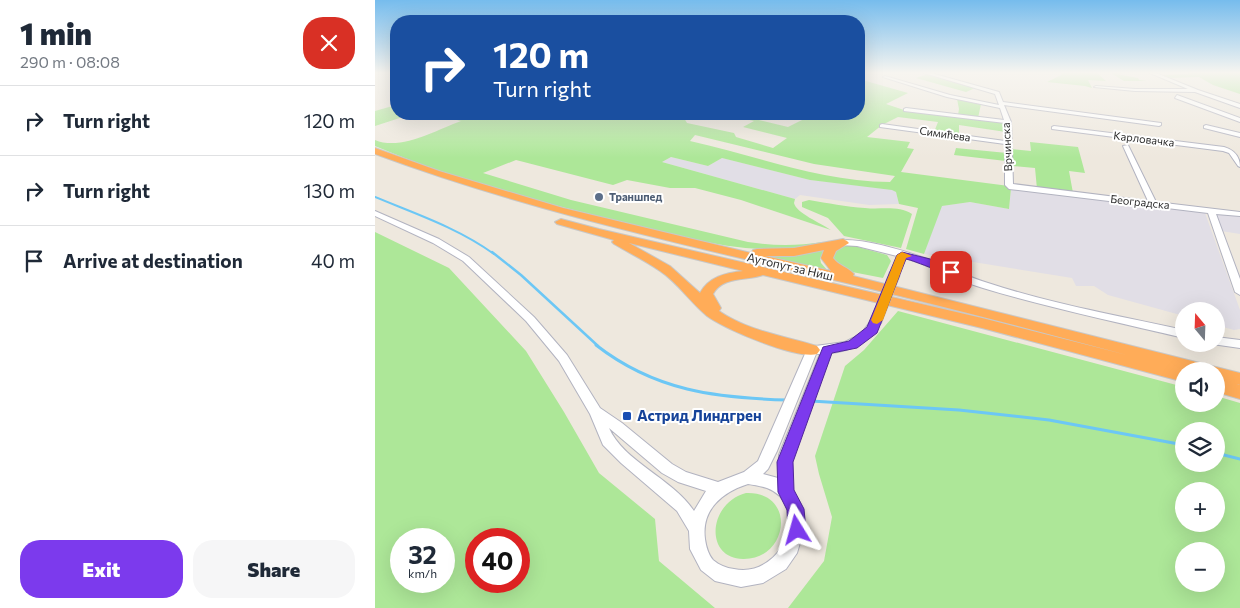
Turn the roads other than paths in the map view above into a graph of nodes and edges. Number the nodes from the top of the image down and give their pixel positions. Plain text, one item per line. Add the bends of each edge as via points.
1 (981, 101) edge
2 (1000, 101) edge
3 (1189, 101) edge
4 (1226, 101) edge
5 (1002, 105) junction
6 (1240, 106) edge
7 (906, 110) dead end
8 (1240, 120) edge
9 (1008, 122) junction
10 (1159, 124) dead end
11 (882, 126) dead end
12 (1054, 128) dead end
13 (1207, 128) dead end
14 (1240, 135) edge
15 (1008, 143) junction
16 (1125, 146) dead end
17 (375, 151) edge
18 (375, 160) edge
19 (1240, 165) edge
20 (1040, 191) joint
21 (1152, 202) junction
22 (1211, 210) junction
23 (375, 213) edge
24 (1240, 214) edge
25 (597, 232) junction
26 (843, 243) junction
27 (732, 254) junction
28 (902, 255) junction
29 (769, 272) junction
30 (1240, 292) edge
31 (964, 308) junction
32 (1175, 332) edge
33 (1225, 342) edge
34 (1240, 344) edge
35 (815, 349) junction
36 (1175, 362) edge
37 (1175, 374) edge
38 (1225, 375) edge
39 (1240, 379) edge
40 (1225, 388) edge
41 (1240, 392) edge
42 (596, 412) junction
43 (748, 477) junction
44 (719, 489) junction
45 (786, 492) junction
46 (696, 528) junction

1 - 5 street
2 - 5 street, Врчинска
3 - 8 street
4 - 6 street
5 - 9 street, Врчинска
5 - 10 street
7 - 9 street
9 - 15 street, Врчинска
11 - 15 street, Симићева
12 - 19 street, Карловачка via 1224,149 1232,153
13 - 14 street
15 - 20 street, Врчинска via 1009,185
16 - 21 street
17 - 27 highway, Аутопут за Ниш via 454,181 537,206
18 - 25 highway, Аутопут за Ниш via 463,192
20 - 21 street, Београдска
21 - 22 street, Београдска
22 - 24 street, Београдска
22 - 30 street
23 - 42 street via 436,241 466,259 489,279 554,346
25 - 29 highway, Аутопут за Ниш
25 - 35 highway via 666,269 725,322 780,343
26 - 27 highway via 793,252
26 - 28 street via 865,244
26 - 31 highway via 834,246 826,256 829,264 837,270
27 - 31 highway, Аутопут за Ниш
28 - 32 street via 926,261 993,288
28 - 35 street, bridge via 873,330 861,340 841,348
29 - 35 highway via 719,281 707,291 708,301 722,314
29 - 37 highway, Аутопут за Ниш
31 - 36 highway, Аутопут за Ниш
33 - 34 street
35 - 43 street via 763,465
35 - 45 street via 819,369 785,462
38 - 39 highway
40 - 41 highway
42 - 44 street via 616,424 678,475
42 - 46 street via 608,441 678,502
43 - 44 street
43 - 45 street via 765,479
44 - 46 street via 701,510
45 - 46 street via 797,514 795,540 783,560 763,574 741,579 719,573 703,558

